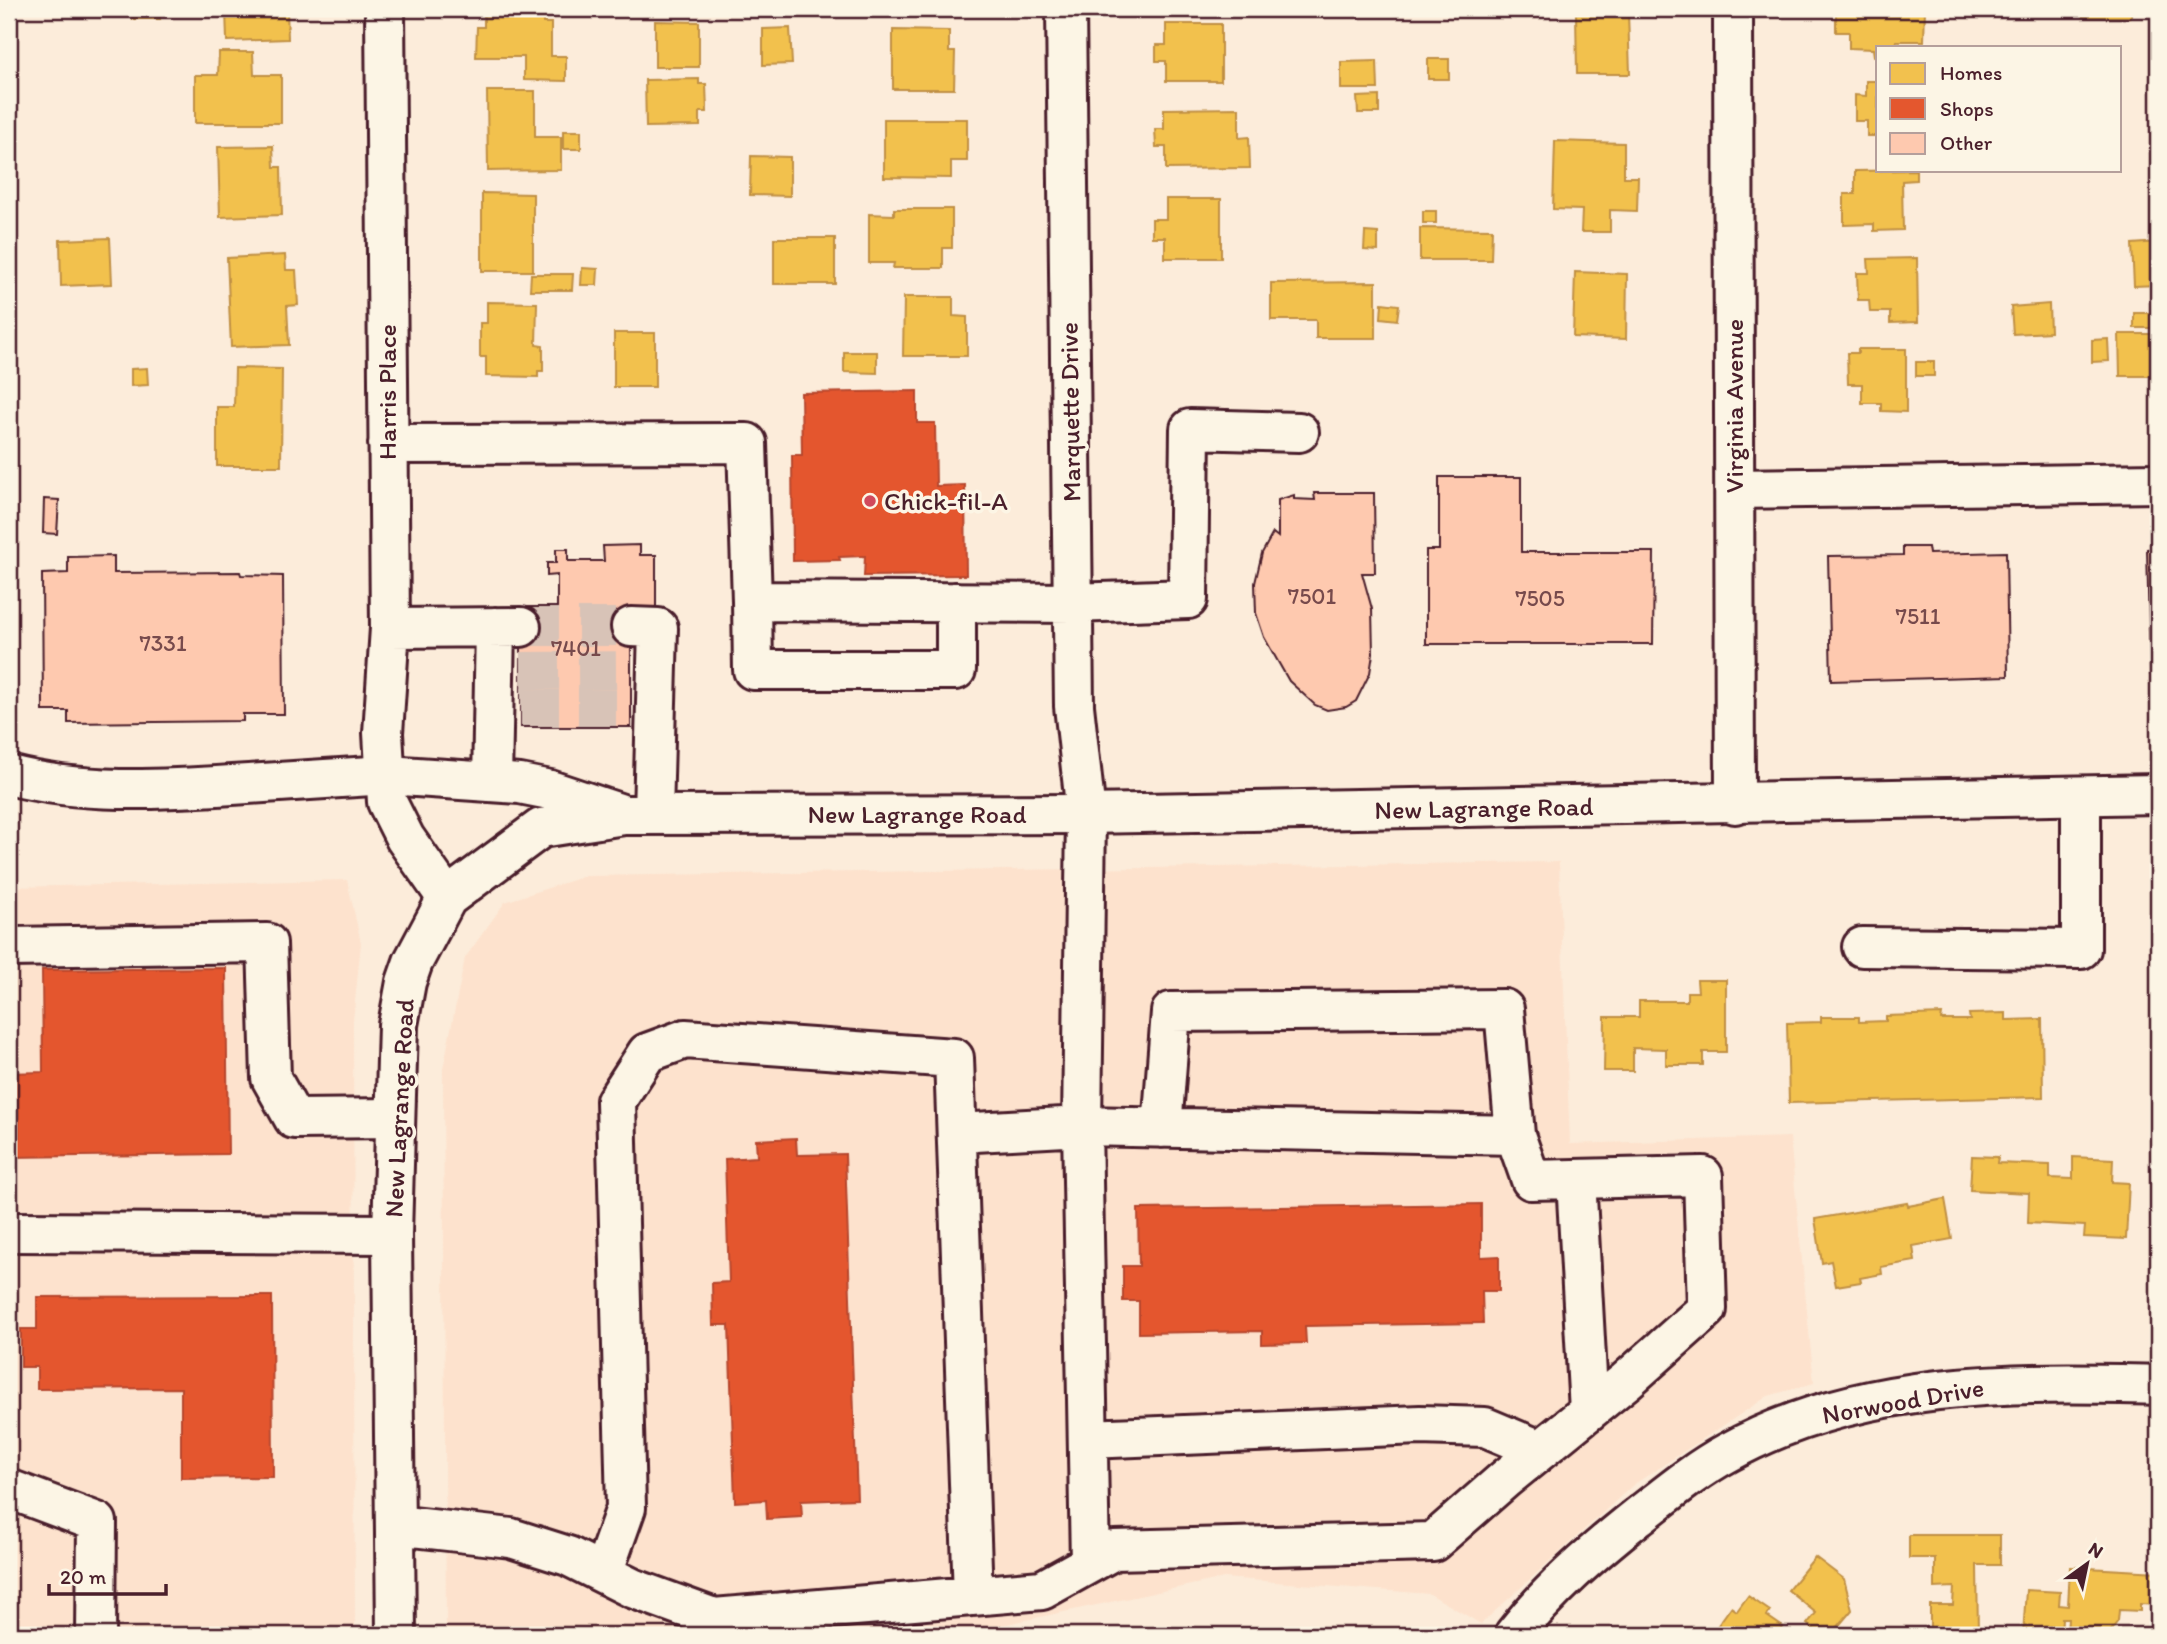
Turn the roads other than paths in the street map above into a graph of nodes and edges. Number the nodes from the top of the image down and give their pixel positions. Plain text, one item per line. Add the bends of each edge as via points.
1 (385, 9) edge
2 (1066, 9) edge
3 (1733, 9) edge
4 (1299, 432) dead end
5 (388, 444) junction
6 (2158, 483) edge
7 (1734, 489) junction
8 (752, 601) junction
9 (956, 602) junction
10 (1073, 603) junction
11 (631, 627) tunnel mouth
12 (390, 628) junction
13 (9, 775) edge
14 (387, 775) junction
15 (492, 782) junction
16 (2158, 794) edge
17 (2081, 796) junction
18 (1735, 804) junction
19 (1086, 814) junction
20 (638, 815) junction
21 (447, 898) junction
22 (9, 947) edge
23 (1862, 947) dead end
24 (395, 1118) junction
25 (1082, 1126) junction
26 (1161, 1128) junction
27 (957, 1133) junction
28 (1515, 1135) junction
29 (1576, 1179) junction
30 (9, 1232) edge
31 (392, 1234) junction
32 (2158, 1385) edge
33 (1589, 1411) junction
34 (1088, 1438) junction
35 (1540, 1450) junction
36 (9, 1489) edge
37 (395, 1525) junction
38 (1090, 1563) junction
39 (603, 1573) junction
40 (973, 1596) junction
41 (96, 1635) edge
42 (396, 1635) edge
43 (1514, 1635) edge

1 - 5 main road, Harris Place
2 - 10 main road, Marquette Drive
3 - 7 main road, Virginia Avenue
4 - 10 main road via 1189,429 1188,599
5 - 8 main road via 747,443
5 - 12 main road, Harris Place
6 - 7 main road
7 - 18 main road, Virginia Avenue
8 - 9 main road
8 - 9 main road via 753,670 956,670
9 - 10 main road
10 - 19 main road, Marquette Drive via 1074,706
11 - 20 main road via 658,628 644,688
12 - 14 main road, Harris Place via 383,733
12 - 15 main road via 508,627 507,689
13 - 14 main road via 97,789 154,790
14 - 15 main road
14 - 21 main road, Harris Place via 387,802 405,838
15 - 20 main road via 550,790
16 - 17 main road, New Lagrange Road
17 - 18 main road, New Lagrange Road
17 - 23 main road via 2081,948
18 - 19 main road, New Lagrange Road
19 - 20 main road, New Lagrange Road
19 - 25 main road, Marquette Drive
20 - 21 main road, New Lagrange Road via 541,828
21 - 24 main road, New Lagrange Road via 406,982 398,1025
22 - 24 main road via 267,943 271,1078 294,1119
24 - 31 main road, New Lagrange Road
25 - 26 main road
25 - 27 main road
25 - 34 main road, Marquette Drive
26 - 28 main road
26 - 28 main road via 1171,1012 1504,1009
27 - 39 main road via 954,1058 684,1039 647,1054 616,1101 626,1508
27 - 40 main road
28 - 29 main road via 1531,1180
29 - 33 main road
29 - 33 main road via 1703,1176 1707,1310
30 - 31 main road
31 - 37 main road, New Lagrange Road
32 - 43 main road, Norwood Drive via 2042,1382 1955,1387 1846,1406 1801,1420 1727,1453 1688,1477 1589,1555 1535,1607
33 - 35 main road
34 - 35 main road via 1420,1425 1485,1427
34 - 38 main road, Marquette Drive
35 - 38 main road via 1433,1542 1114,1550
36 - 41 main road via 97,1522
37 - 39 main road via 511,1538
37 - 42 main road, New Lagrange Road
38 - 40 main road via 1042,1590
39 - 40 main road via 714,1618

